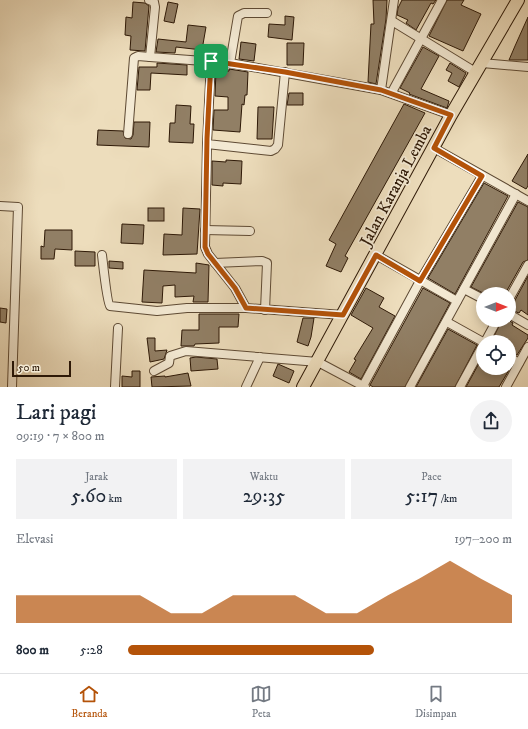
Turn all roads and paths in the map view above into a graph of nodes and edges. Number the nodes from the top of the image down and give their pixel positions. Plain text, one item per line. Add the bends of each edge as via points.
1 (148, 0) edge
2 (394, 0) edge
3 (442, 0) edge
4 (518, 0) edge
5 (267, 13) dead end
6 (392, 21) junction
7 (422, 39) junction
8 (150, 57) junction
9 (211, 61) junction
10 (230, 63) junction
11 (528, 67) edge
12 (479, 68) junction
13 (285, 72) junction
14 (381, 90) junction
15 (392, 92) junction
16 (451, 115) junction
17 (128, 134) dead end
18 (207, 144) junction
19 (434, 148) junction
20 (482, 176) junction
21 (516, 194) junction
22 (528, 201) edge
23 (0, 206) edge
24 (205, 230) junction
25 (250, 231) dead end
26 (102, 254) dead end
27 (376, 255) junction
28 (215, 263) junction
29 (528, 265) edge
30 (420, 281) junction
31 (516, 287) edge
32 (464, 289) junction
33 (476, 295) edge
34 (457, 301) junction
35 (246, 308) junction
36 (265, 310) junction
37 (343, 315) junction
38 (516, 318) edge
39 (447, 322) junction
40 (528, 325) edge
41 (118, 328) dead end
42 (476, 338) edge
43 (528, 347) edge
44 (260, 357) junction
45 (476, 358) edge
46 (516, 361) edge
47 (318, 362) junction
48 (519, 363) junction
49 (154, 371) dead end
50 (364, 386) edge
51 (12, 387) edge
52 (115, 387) edge
53 (246, 387) edge
54 (303, 387) edge
55 (410, 387) edge
56 (460, 387) edge
57 (506, 387) edge

1 - 8 street via 154,2 155,7
2 - 6 street
3 - 7 street
4 - 12 main road, Jalan Karanja Lemba
5 - 10 street via 244,13 238,16
6 - 7 street
6 - 14 street
7 - 12 street
7 - 15 street
8 - 9 street
8 - 17 street via 134,58
9 - 10 street
9 - 18 street
10 - 13 street
11 - 12 street
12 - 16 main road, Jalan Karanja Lemba
13 - 14 street
13 - 18 street via 278,145 275,149 271,151
14 - 15 street
15 - 16 street
16 - 19 main road, Jalan Karanja Lemba
18 - 24 street
19 - 20 street
19 - 27 main road, Jalan Karanja Lemba
20 - 21 street
20 - 30 street
21 - 22 street
21 - 32 street
23 - 51 street via 18,207
24 - 25 street
24 - 28 street via 205,247
26 - 35 street via 107,302 110,306 157,311
27 - 30 street
27 - 37 main road, Jalan Karanja Lemba
28 - 35 street via 235,288
28 - 36 street via 267,263
29 - 31 street
30 - 34 street
30 - 50 street
32 - 33 street
32 - 34 street
34 - 39 street
35 - 36 street
36 - 37 street
37 - 47 main road, Jalan Karanja Lemba
38 - 40 street
39 - 42 street
39 - 55 street
41 - 52 street
43 - 48 street
44 - 47 street
44 - 49 street via 186,351 170,356 169,363
44 - 53 street
45 - 56 street
46 - 48 street
47 - 50 street
47 - 54 main road, Jalan Karanja Lemba
48 - 57 street

